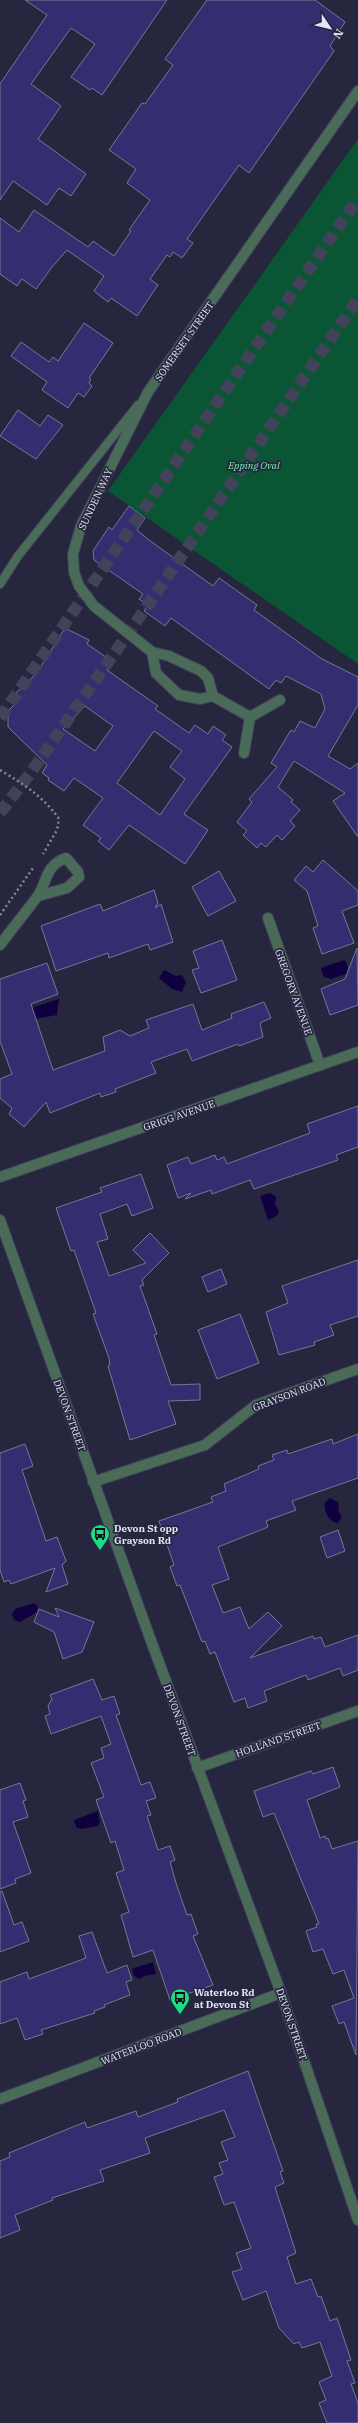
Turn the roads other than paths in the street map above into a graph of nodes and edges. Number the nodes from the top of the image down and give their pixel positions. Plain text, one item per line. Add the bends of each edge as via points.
1 (358, 91) edge
2 (148, 392) junction
3 (0, 584) edge
4 (152, 652) junction
5 (213, 696) junction
6 (280, 700) dead end
7 (250, 717) junction
8 (244, 753) dead end
9 (38, 896) dead end
10 (268, 918) dead end
11 (0, 945) edge
12 (358, 1052) edge
13 (320, 1065) junction
14 (0, 1177) edge
15 (0, 1220) edge
16 (358, 1369) edge
17 (93, 1482) junction
18 (358, 1711) edge
19 (197, 1768) junction
20 (281, 1992) junction
21 (0, 2099) edge
22 (358, 2220) edge

1 - 2 street, SOMERSET STREET
2 - 3 lane, SOMERSET STREET via 18,556
2 - 4 street, SUNDEN WAY via 81,526 73,554 74,572 79,586 94,606
4 - 5 street, SUNDEN WAY via 169,656 201,671 208,678
4 - 5 street via 156,673 179,695 200,699
5 - 7 street
6 - 7 street
7 - 8 street
9 - 11 street
10 - 13 street, GREGORY AVENUE
12 - 13 street, GRIGG AVENUE
13 - 14 street, GRIGG AVENUE
15 - 17 street, DEVON STREET
16 - 17 street, GRAYSON ROAD via 256,1405 205,1445
17 - 19 street, DEVON STREET
18 - 19 street, HOLLAND STREET
19 - 20 street, DEVON STREET
20 - 21 street, WATERLOO ROAD
20 - 22 street, DEVON STREET

